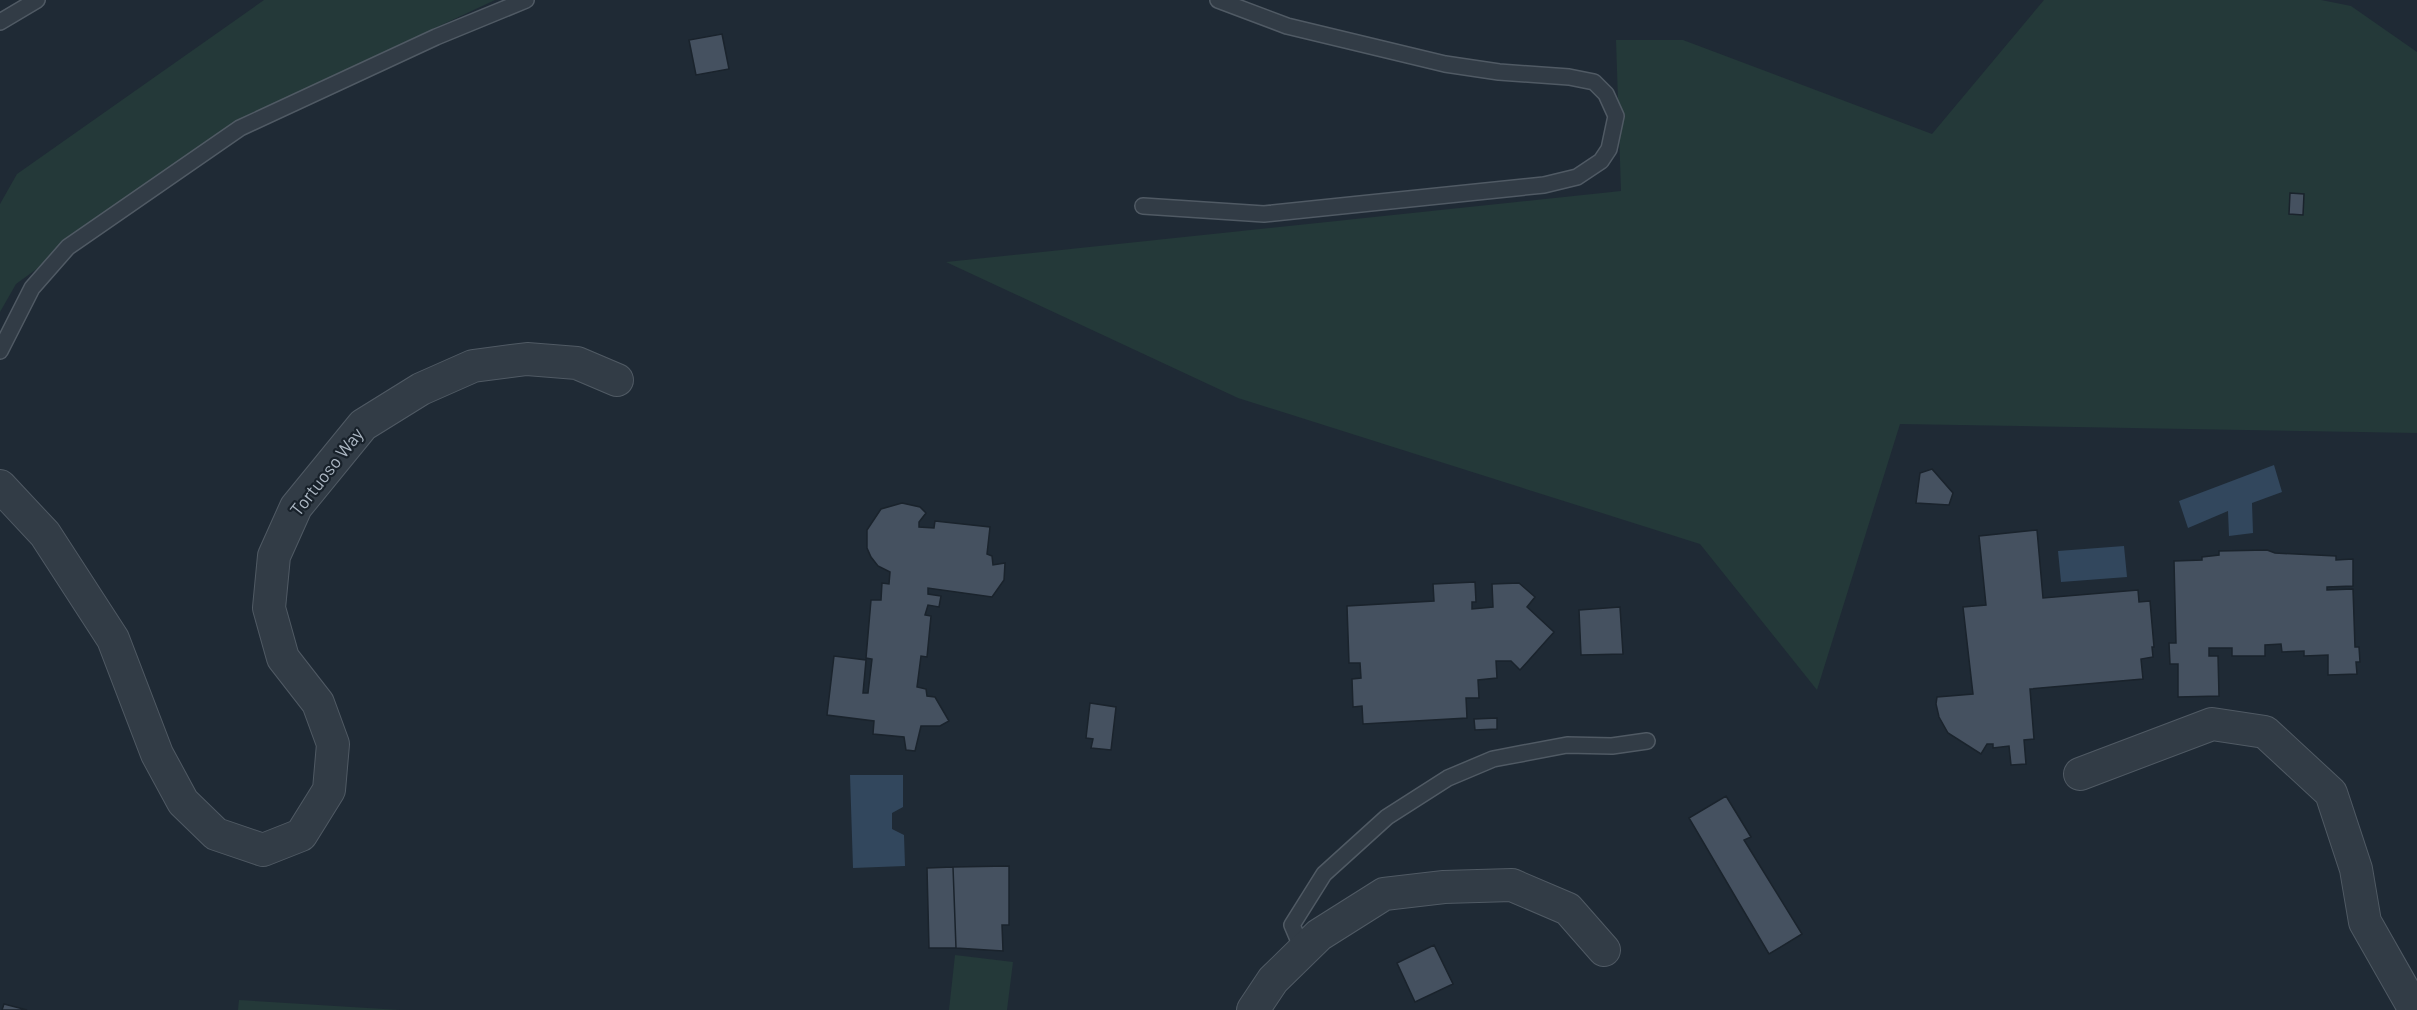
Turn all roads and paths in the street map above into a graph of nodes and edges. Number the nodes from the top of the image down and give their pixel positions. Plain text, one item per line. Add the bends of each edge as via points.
1 (37, 0) edge
2 (526, 0) edge
3 (1218, 0) edge
4 (0, 22) edge
5 (1143, 206) dead end
6 (0, 351) edge
7 (617, 380) dead end
8 (0, 486) edge
9 (1647, 741) dead end
10 (2080, 774) dead end
11 (1604, 950) dead end
12 (1303, 951) junction
13 (1253, 1010) edge
14 (2415, 1010) edge

1 - 4 lane
2 - 6 lane via 240,128 68,247 32,288
3 - 5 lane via 1287,26 1445,64 1594,82 1606,94 1616,116 1609,149 1601,161 1577,177 1533,186 1264,214
7 - 8 street, Tortuoso Way via 577,363 526,359 473,366 421,389 363,425 296,507 274,556 269,608 283,658 318,703 333,744 329,790 301,835 263,850 216,834 183,802 157,754 113,639 45,534
9 - 12 lane via 1612,746 1567,745 1493,759 1448,778 1386,817 1324,874 1292,925
10 - 14 street via 2212,724 2265,732 2331,793 2356,869 2365,922
11 - 12 street via 1568,909 1512,885 1384,894 1319,935
12 - 13 street via 1273,980

